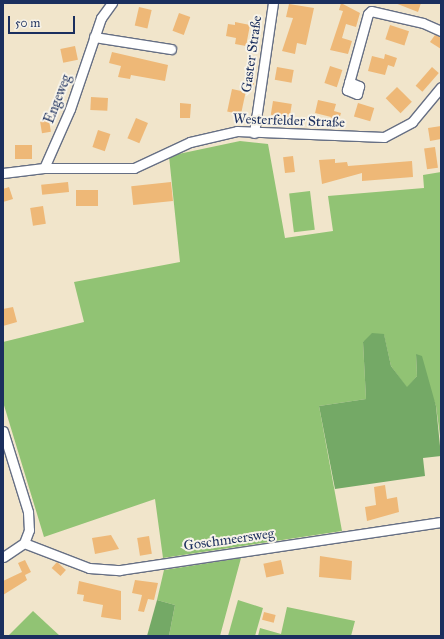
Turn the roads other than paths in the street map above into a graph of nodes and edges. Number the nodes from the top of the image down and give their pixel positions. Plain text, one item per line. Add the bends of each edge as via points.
1 (112, 3) edge
2 (273, 3) edge
3 (441, 31) edge
4 (94, 37) junction
5 (171, 49) dead end
6 (349, 82) dead end
7 (441, 87) edge
8 (254, 133) junction
9 (44, 168) junction
10 (3, 173) edge
11 (3, 431) edge
12 (441, 522) edge
13 (24, 543) junction
14 (3, 557) edge

1 - 4 street, Engeweg via 101,18
2 - 8 street, Gaster Straße
3 - 6 street via 423,23 371,12
4 - 5 street
4 - 9 street, Engeweg via 70,109
7 - 8 street, Westerfelder Straße via 412,122 384,137
8 - 9 street, Westerfelder Straße via 237,131 190,142 134,168
9 - 10 street, Westerfelder Straße
11 - 13 street via 28,512 29,530
12 - 13 street, Goschmeersweg via 120,570 89,568
13 - 14 street

